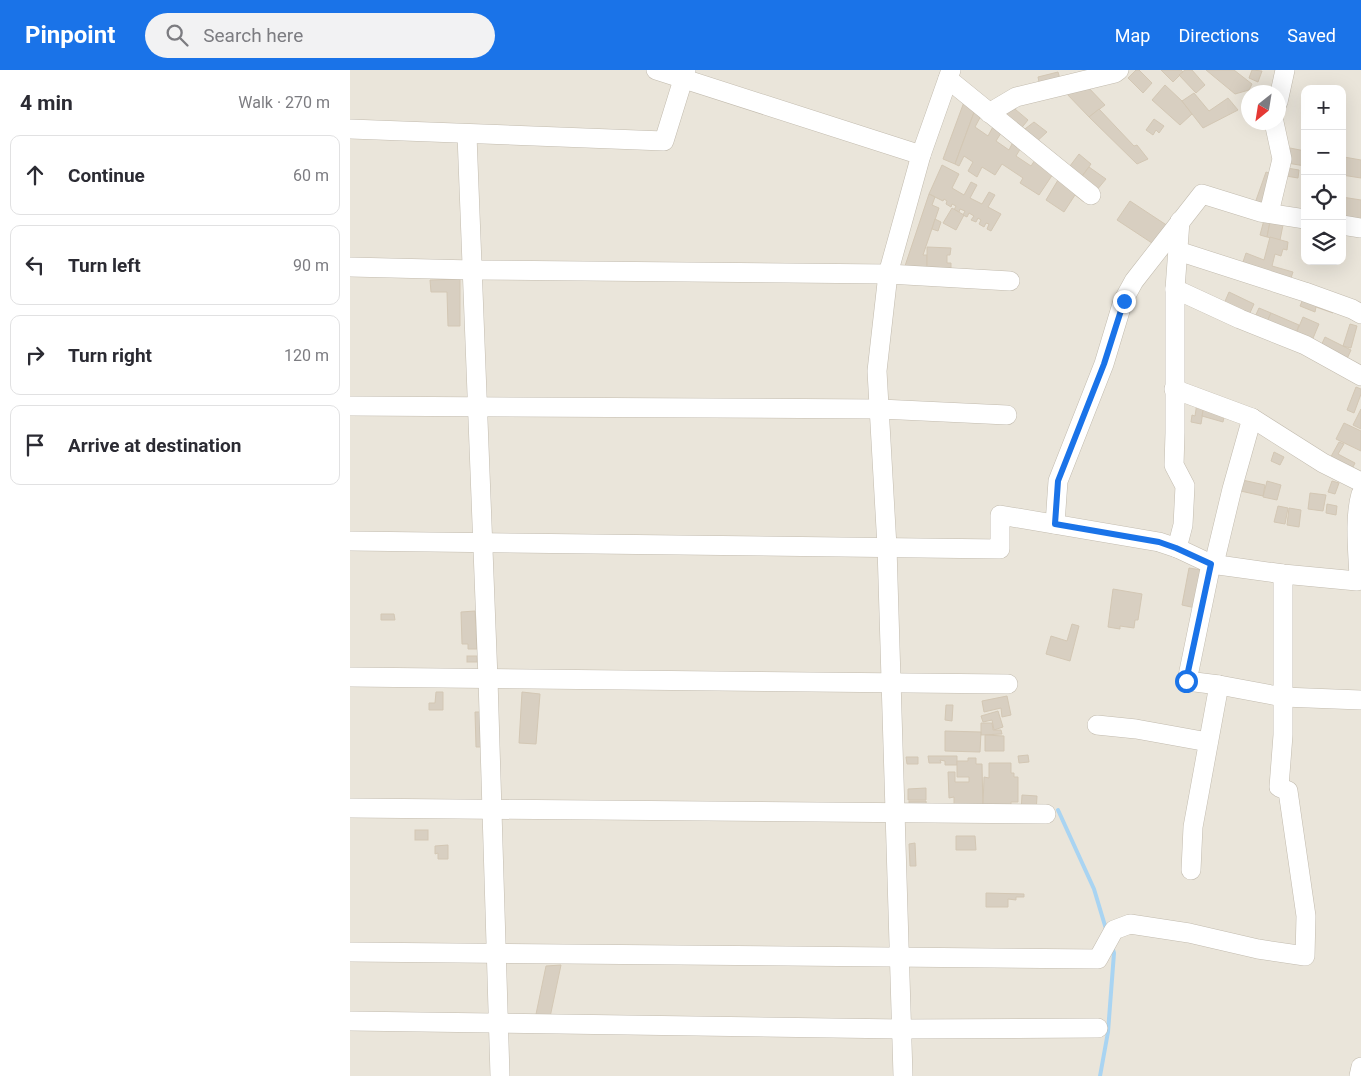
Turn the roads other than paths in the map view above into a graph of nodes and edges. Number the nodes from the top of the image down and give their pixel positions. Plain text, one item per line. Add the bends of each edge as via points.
1 (656, 70) edge
2 (1119, 70) edge
3 (1285, 70) edge
4 (684, 74) edge
5 (950, 75) edge
6 (1282, 85) edge
7 (989, 113) junction
8 (350, 129) edge
9 (1276, 130) edge
10 (467, 134) junction
11 (921, 155) junction
12 (1091, 195) dead end
13 (1269, 213) junction
14 (1301, 218) edge
15 (1180, 221) junction
16 (1346, 226) edge
17 (1361, 228) edge
18 (1178, 250) junction
19 (350, 267) edge
20 (473, 270) junction
21 (888, 274) junction
22 (1010, 281) dead end
23 (1174, 290) junction
24 (1361, 314) edge
25 (1361, 376) edge
26 (1174, 389) junction
27 (350, 406) edge
28 (478, 407) junction
29 (880, 409) junction
30 (1007, 415) dead end
31 (1252, 418) junction
32 (1361, 482) edge
33 (1361, 494) edge
34 (1055, 524) junction
35 (350, 541) edge
36 (482, 542) junction
37 (887, 547) junction
38 (1176, 548) junction
39 (1212, 564) junction
40 (1283, 574) junction
41 (350, 677) edge
42 (488, 678) junction
43 (891, 683) junction
44 (1008, 684) dead end
45 (1219, 685) junction
46 (1283, 698) junction
47 (1361, 700) edge
48 (1098, 725) dead end
49 (1208, 742) junction
50 (350, 808) edge
51 (492, 809) junction
52 (895, 812) junction
53 (1046, 814) dead end
54 (1191, 870) dead end
55 (350, 952) edge
56 (497, 954) junction
57 (900, 958) junction
58 (350, 1021) edge
59 (498, 1023) junction
60 (1098, 1028) dead end
61 (902, 1029) junction
62 (1361, 1067) edge
63 (500, 1076) edge
64 (903, 1076) edge
65 (1359, 1076) edge

1 - 4 street
2 - 7 street via 1016,97
3 - 6 street
4 - 10 street via 664,141
4 - 11 street
5 - 7 street
5 - 11 street
7 - 12 street
8 - 10 street
9 - 13 street via 1282,159
10 - 20 street
11 - 21 street
13 - 14 street
13 - 15 street via 1202,194
15 - 18 street
15 - 34 street via 1134,281 1124,301 1104,364 1058,481
16 - 17 street
18 - 23 street
18 - 24 street
19 - 20 street
20 - 21 street
20 - 28 street
21 - 22 street
21 - 29 street via 877,371
23 - 25 street via 1305,345
23 - 26 street
26 - 31 street
26 - 38 street via 1174,465 1184,486 1183,525
27 - 28 street
28 - 29 street
28 - 36 street
29 - 30 street
29 - 37 street
31 - 32 street via 1323,463
31 - 39 street
33 - 40 street via 1357,581
34 - 37 street via 1000,515 1000,549
34 - 38 street via 1159,542
35 - 36 street
36 - 37 street
36 - 42 street
37 - 43 street
38 - 39 street
39 - 40 street
39 - 45 street via 1186,681
40 - 46 street
41 - 42 street
42 - 43 street
42 - 51 street
43 - 44 street
43 - 52 street
45 - 46 street
45 - 49 street
46 - 47 street
46 - 57 street via 1279,786 1288,791 1306,916 1305,956 1130,924 1114,930 1098,959
48 - 49 street
49 - 54 street via 1193,827
50 - 51 street
51 - 52 street
51 - 56 street
52 - 53 street
52 - 57 street
55 - 56 street
56 - 57 street
56 - 59 street
57 - 61 street
58 - 59 street
59 - 61 street
59 - 63 street
60 - 61 street
61 - 64 street
62 - 65 street

